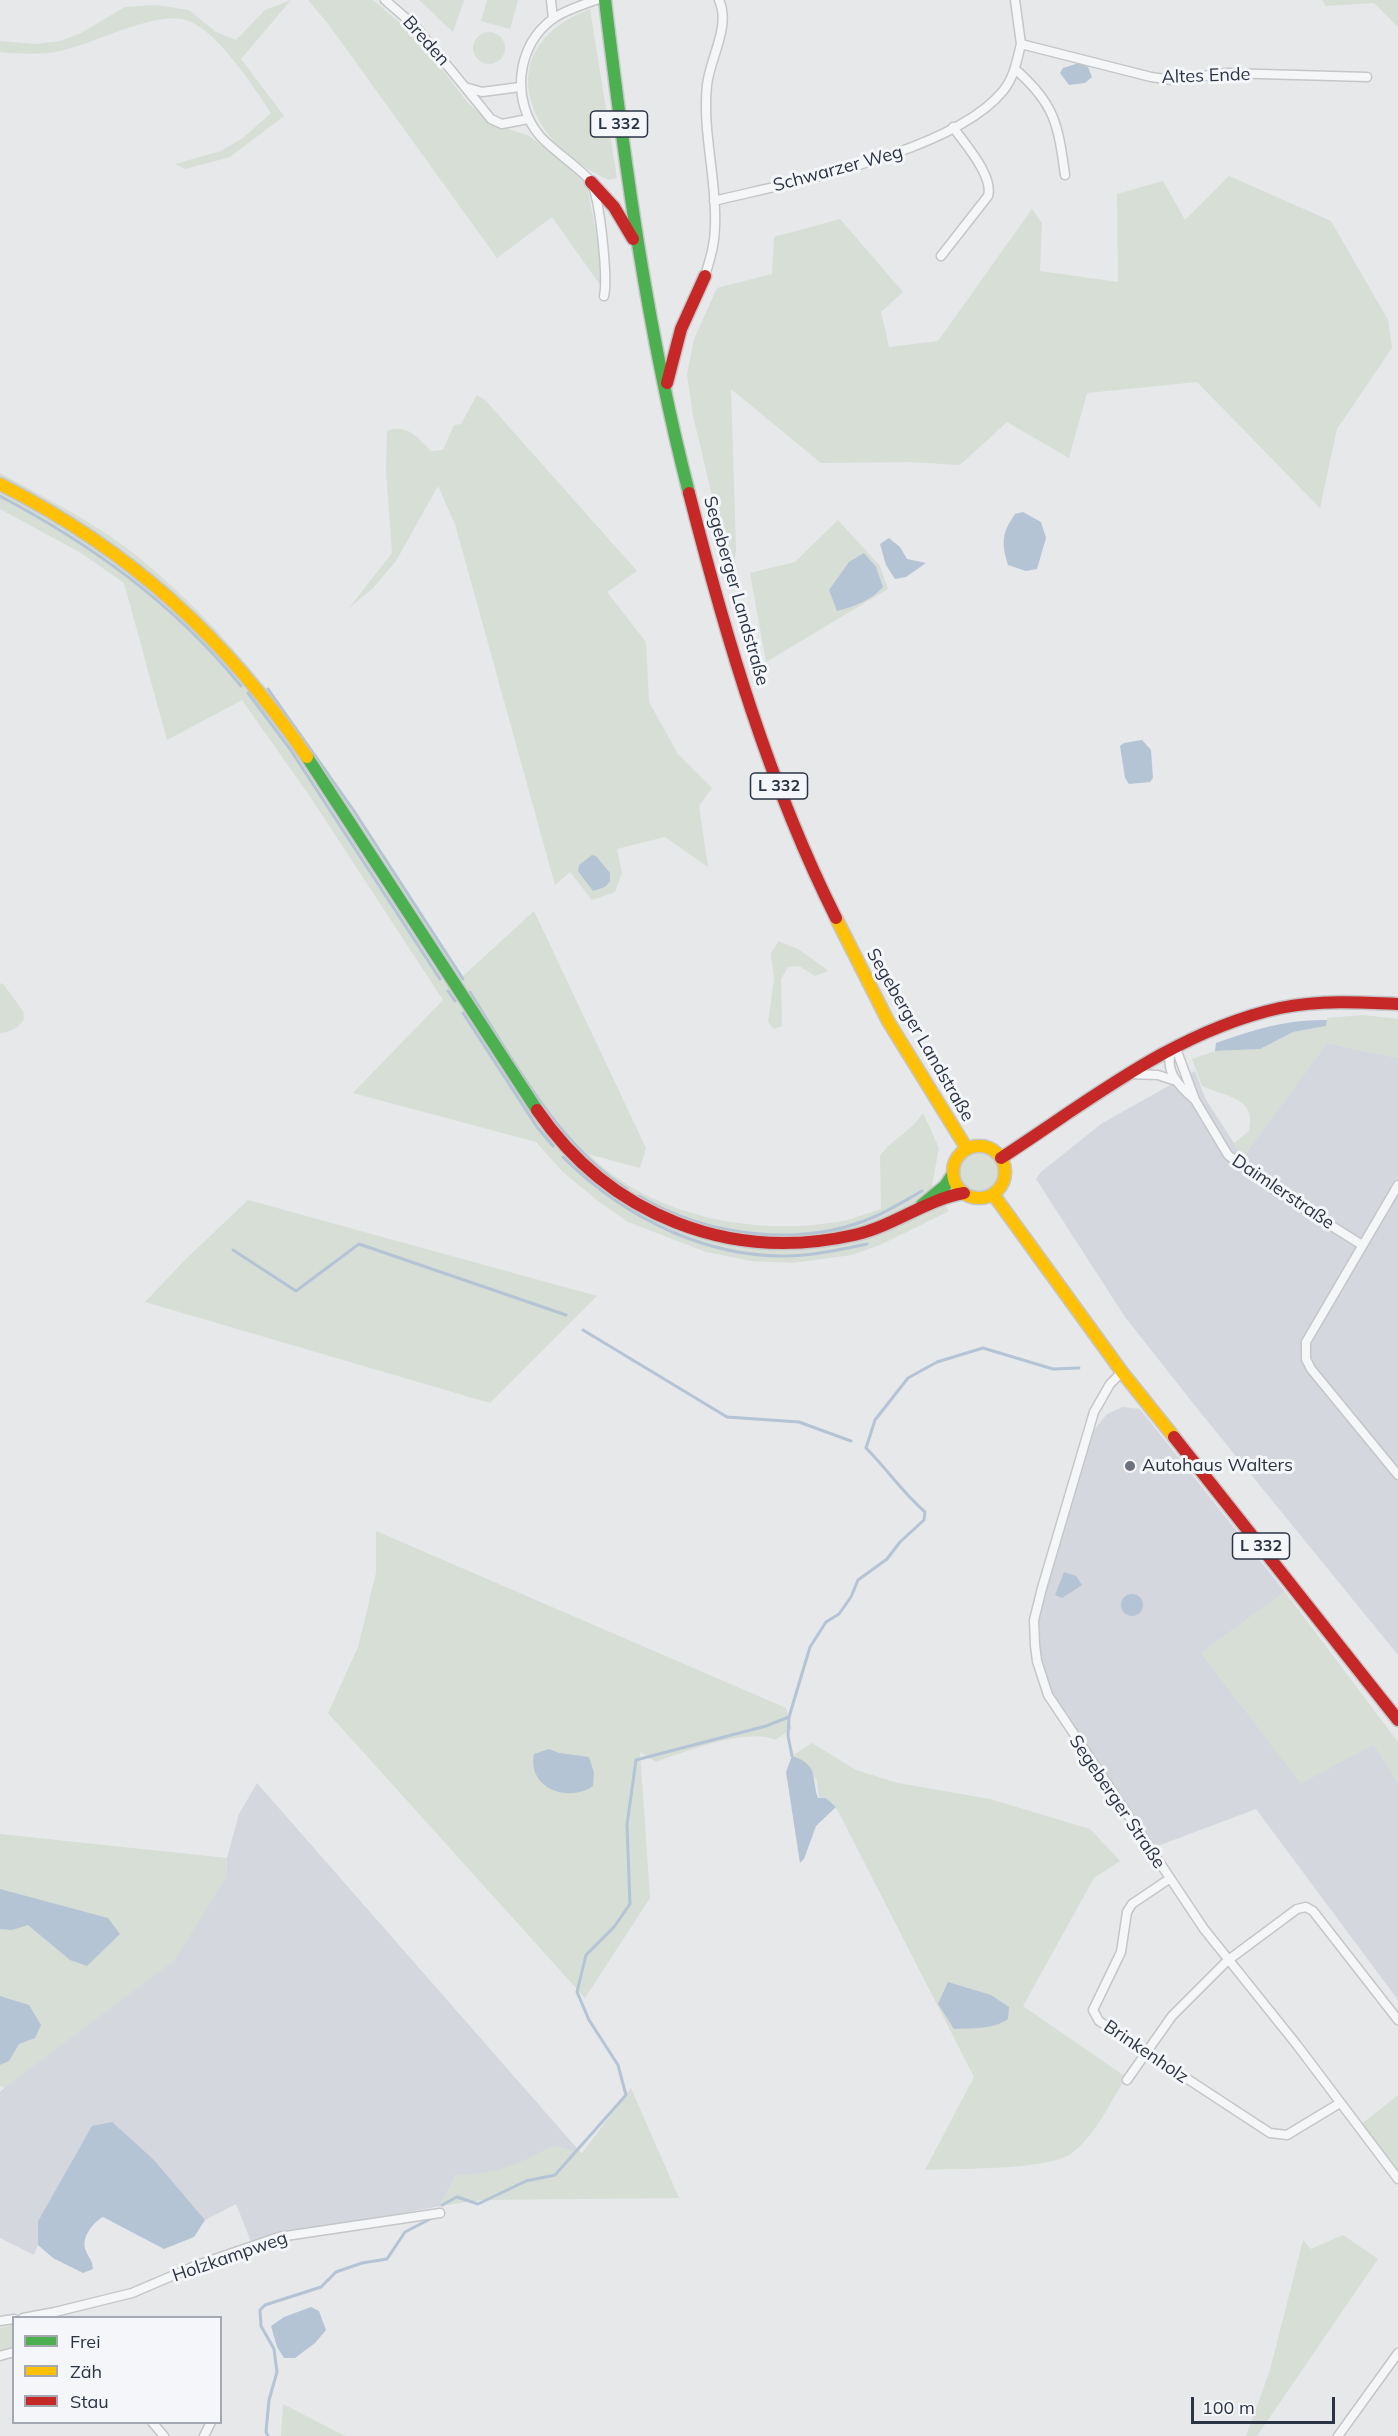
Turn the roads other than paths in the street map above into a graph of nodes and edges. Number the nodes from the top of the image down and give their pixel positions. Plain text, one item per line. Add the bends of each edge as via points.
1 (385, 0) edge
2 (551, 0) edge
3 (596, 0) edge
4 (605, 0) edge
5 (719, 0) edge
6 (1015, 0) edge
7 (553, 19) junction
8 (1021, 44) junction
9 (1015, 69) junction
10 (1367, 77) dead end
11 (464, 87) junction
12 (520, 87) junction
13 (528, 119) junction
14 (953, 127) junction
15 (1065, 175) dead end
16 (591, 182) junction
17 (714, 201) junction
18 (638, 248) junction
19 (941, 256) dead end
20 (705, 276) joint
21 (604, 296) dead end
22 (666, 393) junction
23 (0, 484) edge
24 (1398, 1004) edge
25 (1175, 1046) junction
26 (1130, 1074) junction
27 (1178, 1082) junction
28 (1196, 1100) junction
29 (967, 1149) junction
30 (1001, 1158) junction
31 (953, 1174) junction
32 (1398, 1185) edge
33 (964, 1193) junction
34 (993, 1194) junction
35 (914, 1211) junction
36 (1362, 1245) junction
37 (1122, 1372) junction
38 (1398, 1475) edge
39 (1398, 1720) edge
40 (1169, 1879) junction
41 (1227, 1961) junction
42 (1398, 2020) edge
43 (1146, 2052) junction
44 (1127, 2080) dead end
45 (1340, 2103) junction
46 (1398, 2179) edge
47 (440, 2213) dead end
48 (34, 2316) edge
49 (1398, 2353) edge
50 (154, 2424) edge
51 (164, 2436) edge
52 (1338, 2436) edge

1 - 11 street, Breden via 415,26
2 - 7 street
3 - 7 street
4 - 18 main road, Segeberger Landstraße / L 332
5 - 17 street via 722,21 707,84
6 - 8 street
7 - 12 street via 527,53
8 - 9 street, Schwarzer Weg
8 - 10 street, Altes Ende via 1173,80 1226,74
9 - 14 street, Schwarzer Weg via 1004,91
9 - 15 street via 1044,96 1054,116
11 - 12 street via 482,92
11 - 13 street, Breden via 491,119 502,124
12 - 13 street
13 - 16 street via 557,154
14 - 17 street, Schwarzer Weg via 903,152
14 - 19 street via 990,189
16 - 18 main road via 614,207
16 - 21 street via 604,252
17 - 20 street via 714,242
18 - 22 main road, Segeberger Landstraße / L 332
20 - 22 main road via 681,329 669,367
22 - 29 main road, Segeberger Landstraße / L 332 via 685,480 731,645 801,843 885,1013 941,1112
23 - 35 main road via 65,518 127,561 178,604 229,656 309,759 549,1128 606,1185 645,1211 692,1231 762,1244 812,1243 844,1237 877,1228
24 - 25 main road via 1364,1000 1287,1005 1228,1021
25 - 26 main road
25 - 27 street via 1169,1065
25 - 28 street, Daimlerstraße
26 - 27 street via 1158,1075
26 - 30 main road
27 - 28 street, Daimlerstraße
28 - 36 street, Daimlerstraße via 1228,1155 1242,1168
29 - 30 main road via 987,1147
29 - 31 main road via 956,1160
30 - 34 main road via 1004,1176
31 - 33 main road
31 - 35 main road via 945,1186
32 - 36 street
33 - 34 main road via 979,1198
33 - 35 main road
34 - 37 main road, L 332
36 - 38 street via 1306,1342 1306,1359
37 - 39 main road, L 332
37 - 40 street, Segeberger Straße via 1094,1412 1080,1453 1034,1620 1035,1646 1048,1695
40 - 41 street, Segeberger Straße
40 - 43 street, Brinkenholz via 1132,1904 1127,1912 1121,1952 1093,2010 1099,2021
41 - 42 street via 1297,1909 1306,1907
41 - 43 street via 1167,2022
41 - 45 street, Segeberger Straße
43 - 44 street
43 - 45 street, Brinkenholz via 1270,2133 1287,2135
45 - 46 street, Segeberger Straße
47 - 48 street, Holzkampweg via 279,2236 132,2293
49 - 52 street
50 - 51 street

